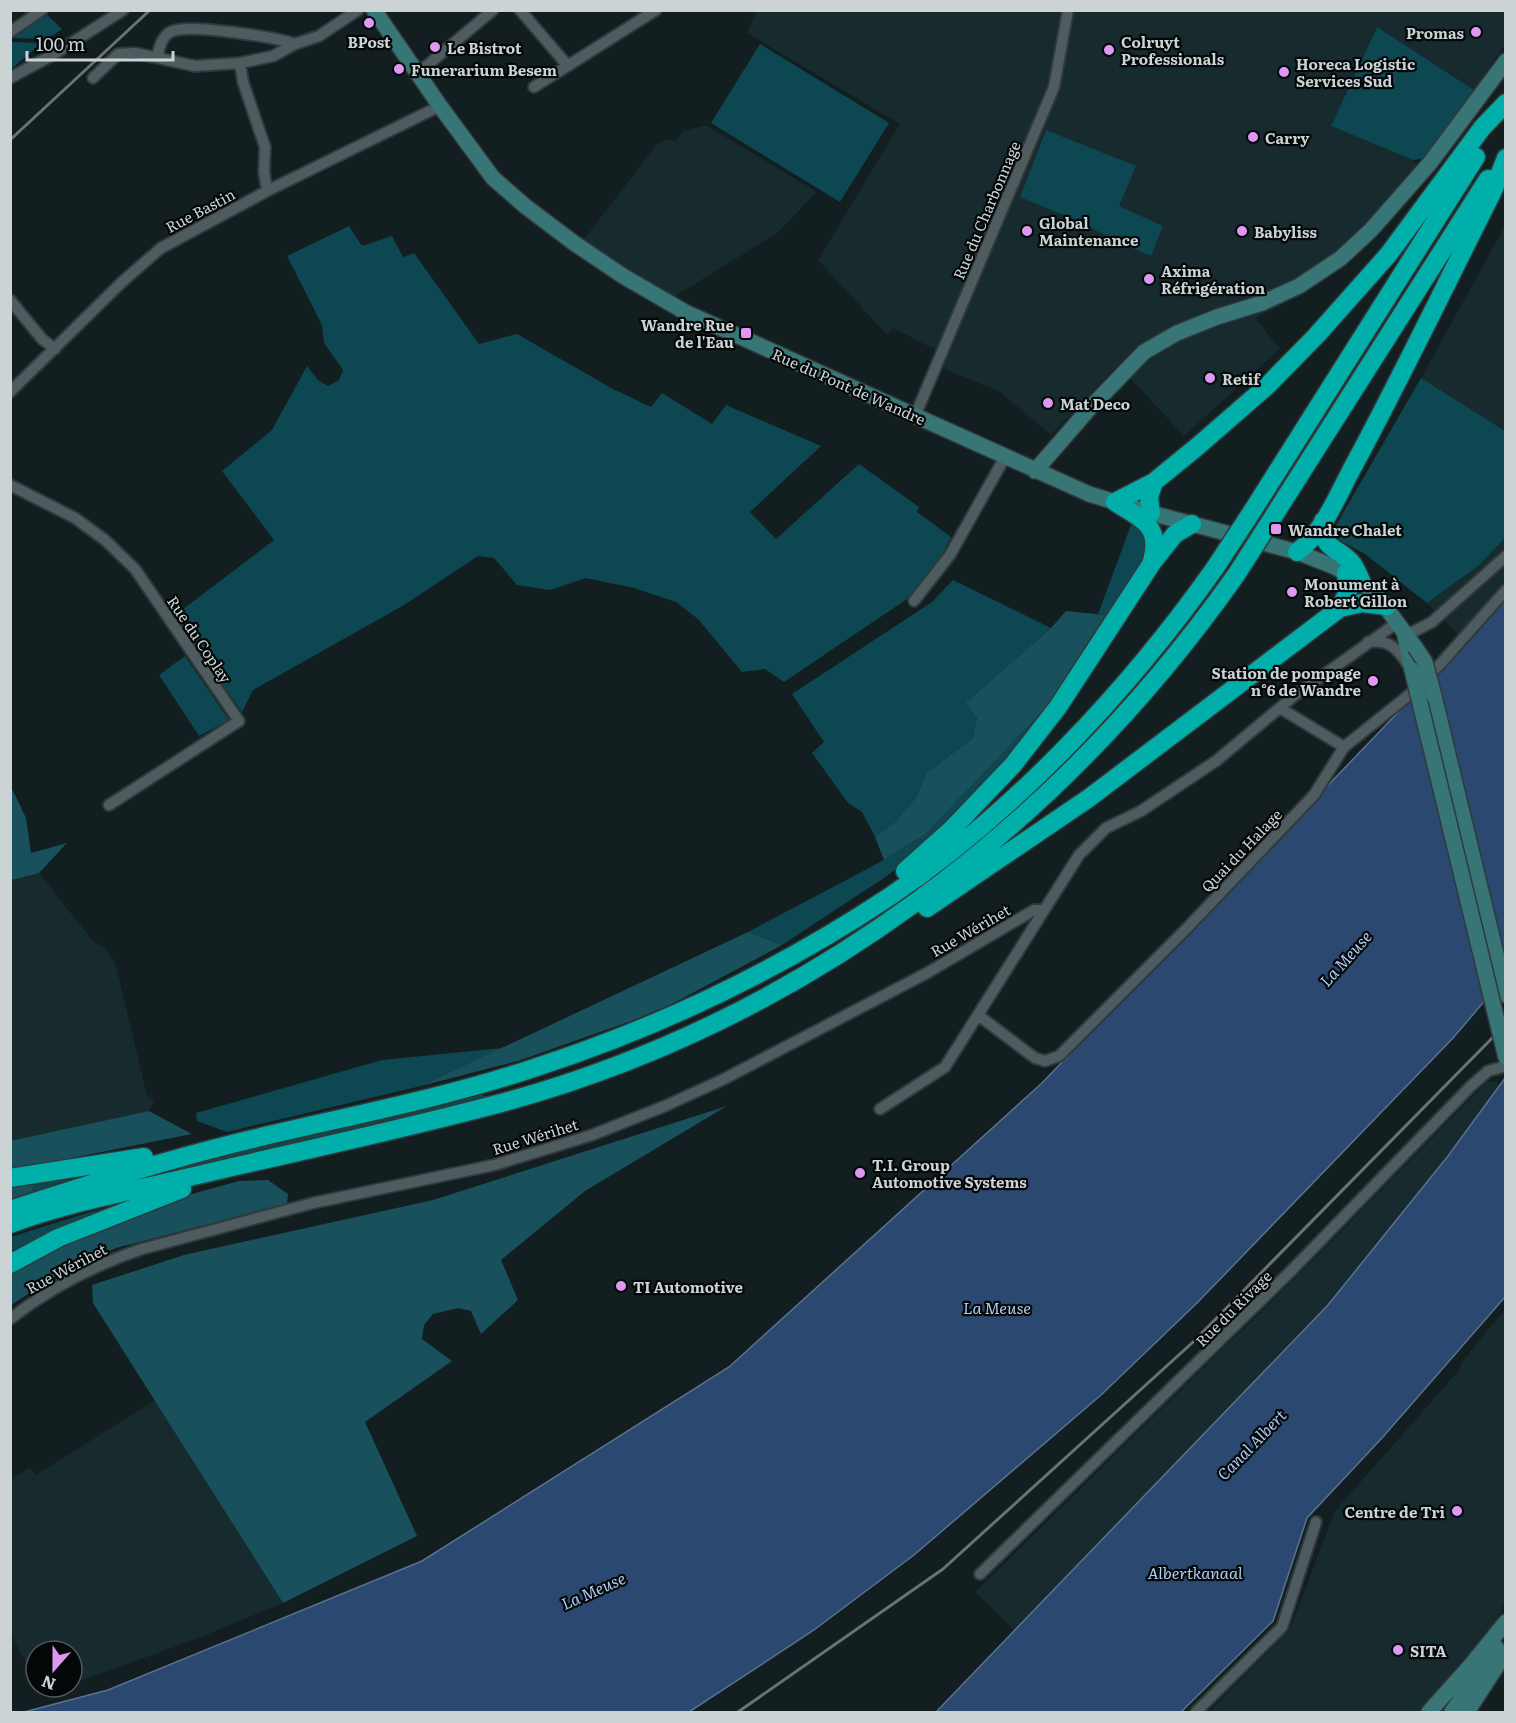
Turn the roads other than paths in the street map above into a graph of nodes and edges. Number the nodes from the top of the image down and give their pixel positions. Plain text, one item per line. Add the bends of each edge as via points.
1 (42, 10) edge
2 (123, 10) edge
3 (358, 10) edge
4 (374, 10) edge
5 (493, 10) edge
6 (520, 10) edge
7 (632, 10) edge
8 (656, 10) edge
9 (1068, 10) edge
10 (640, 20) junction
11 (10, 32) edge
12 (295, 44) junction
13 (158, 58) junction
14 (1506, 61) edge
15 (240, 63) junction
16 (568, 66) junction
17 (417, 74) junction
18 (10, 78) edge
19 (93, 78) dead end
20 (534, 87) dead end
21 (1506, 103) edge
22 (440, 106) junction
23 (1506, 110) edge
24 (1506, 151) edge
25 (1506, 158) edge
26 (270, 190) junction
27 (10, 300) edge
28 (54, 349) junction
29 (10, 392) edge
30 (915, 416) junction
31 (1005, 458) junction
32 (1035, 471) junction
33 (1155, 482) junction
34 (10, 485) edge
35 (1115, 502) junction
36 (1151, 513) junction
37 (1323, 521) junction
38 (1192, 524) junction
39 (1298, 552) junction
40 (1506, 556) edge
41 (1152, 563) junction
42 (1346, 573) junction
43 (1362, 583) junction
44 (1506, 590) edge
45 (914, 601) dead end
46 (1387, 606) junction
47 (1340, 608) junction
48 (1405, 640) junction
49 (1368, 642) junction
50 (1280, 708) junction
51 (1344, 747) junction
52 (109, 805) dead end
53 (1042, 910) junction
54 (863, 912) junction
55 (854, 945) junction
56 (1506, 995) edge
57 (978, 1015) junction
58 (1506, 1058) edge
59 (1506, 1066) edge
60 (880, 1109) dead end
61 (213, 1149) junction
62 (240, 1165) junction
63 (10, 1178) edge
64 (10, 1210) edge
65 (10, 1224) edge
66 (10, 1264) edge
67 (10, 1319) edge
68 (1316, 1522) dead end
69 (980, 1574) dead end
70 (1506, 1622) edge
71 (1506, 1632) edge
72 (1506, 1652) edge
73 (1489, 1679) junction
74 (1196, 1713) edge
75 (1429, 1713) edge
76 (1452, 1713) edge
77 (1467, 1713) edge
78 (1474, 1713) edge

1 - 11 street
2 - 18 street via 56,54
3 - 12 street via 320,36
4 - 17 main road, Rue du Pont de Wandre
5 - 17 street
6 - 16 street
7 - 10 street
8 - 10 street
9 - 30 street, Rue du Charbonnage via 1054,87
10 - 16 street
12 - 13 street via 197,29 174,30 161,43
12 - 15 street via 273,56
13 - 15 street via 195,66
13 - 19 street via 118,54
14 - 32 main road via 1430,163 1341,258 1299,286 1177,333 1144,352
15 - 26 street via 265,147 264,172
16 - 20 street
17 - 22 main road, Rue du Pont de Wandre
21 - 33 highway via 1482,128 1388,255 1339,312 1259,394
22 - 26 street, Rue Bastin
22 - 30 main road, Rue du Pont de Wandre via 494,178 525,206 623,276 685,312
23 - 54 highway, bridge via 1215,568 1142,664 1056,757 971,833
24 - 55 highway, bridge via 1236,575 1155,681 1072,771 1004,834
25 - 37 highway via 1401,375
26 - 28 street, Rue Bastin via 161,248
27 - 28 street
28 - 29 street, Rue Bastin
30 - 31 main road, Rue du Pont de Wandre
31 - 32 main road, Rue du Pont de Wandre
31 - 45 street via 950,555
32 - 35 main road, Rue du Pont de Wandre
33 - 35 highway
33 - 36 highway via 1149,497
34 - 52 street, Rue du Coplay via 75,518 135,569 239,721
35 - 36 main road, Rue du Pont de Wandre
35 - 41 highway via 1153,531 1156,546
36 - 38 main road, Rue du Pont de Wandre
37 - 39 highway
37 - 43 highway via 1327,544 1352,562
38 - 39 main road, Rue du Pont de Wandre
38 - 41 highway via 1175,534
39 - 42 main road, Rue du Pont de Wandre
40 - 48 street, Rue Wérihet via 1432,622
41 - 54 highway via 1058,707 1013,765 952,829
42 - 43 main road, Rue du Pont de Wandre
42 - 47 highway via 1348,591
43 - 46 main road, Rue du Pont de Wandre
44 - 51 street, Quai du Halage via 1414,691
46 - 47 highway via 1362,603
46 - 48 main road, Rue du Pont de Wandre
47 - 55 highway via 1027,841 895,929
48 - 49 street, Rue Wérihet
48 - 49 street
48 - 56 main road, bridge via 1425,662
48 - 58 main road, bridge
49 - 50 street, Rue Wérihet
50 - 51 street
50 - 53 street, Rue Wérihet via 1216,761 1141,811 1106,828 1078,855
51 - 57 street, Quai du Halage via 1314,795 1059,1056 1045,1061 1035,1058
53 - 57 street, Rue Wérihet
53 - 67 street, Rue Wérihet via 1034,910 927,972 665,1106 591,1135 494,1165 313,1203 131,1252 62,1284
54 - 61 highway via 711,998 601,1045 446,1094
55 - 62 highway via 706,1026 571,1081 477,1109
57 - 60 street, Rue Wérihet via 945,1067
59 - 69 street, Rue du Rivage via 1488,1071 1470,1087 1290,1272
61 - 63 highway
61 - 64 highway via 112,1176
62 - 65 highway via 87,1201
62 - 66 highway via 76,1230
68 - 74 street via 1282,1626
70 - 75 main road
71 - 76 main road
72 - 73 main road
73 - 77 main road
73 - 78 main road

